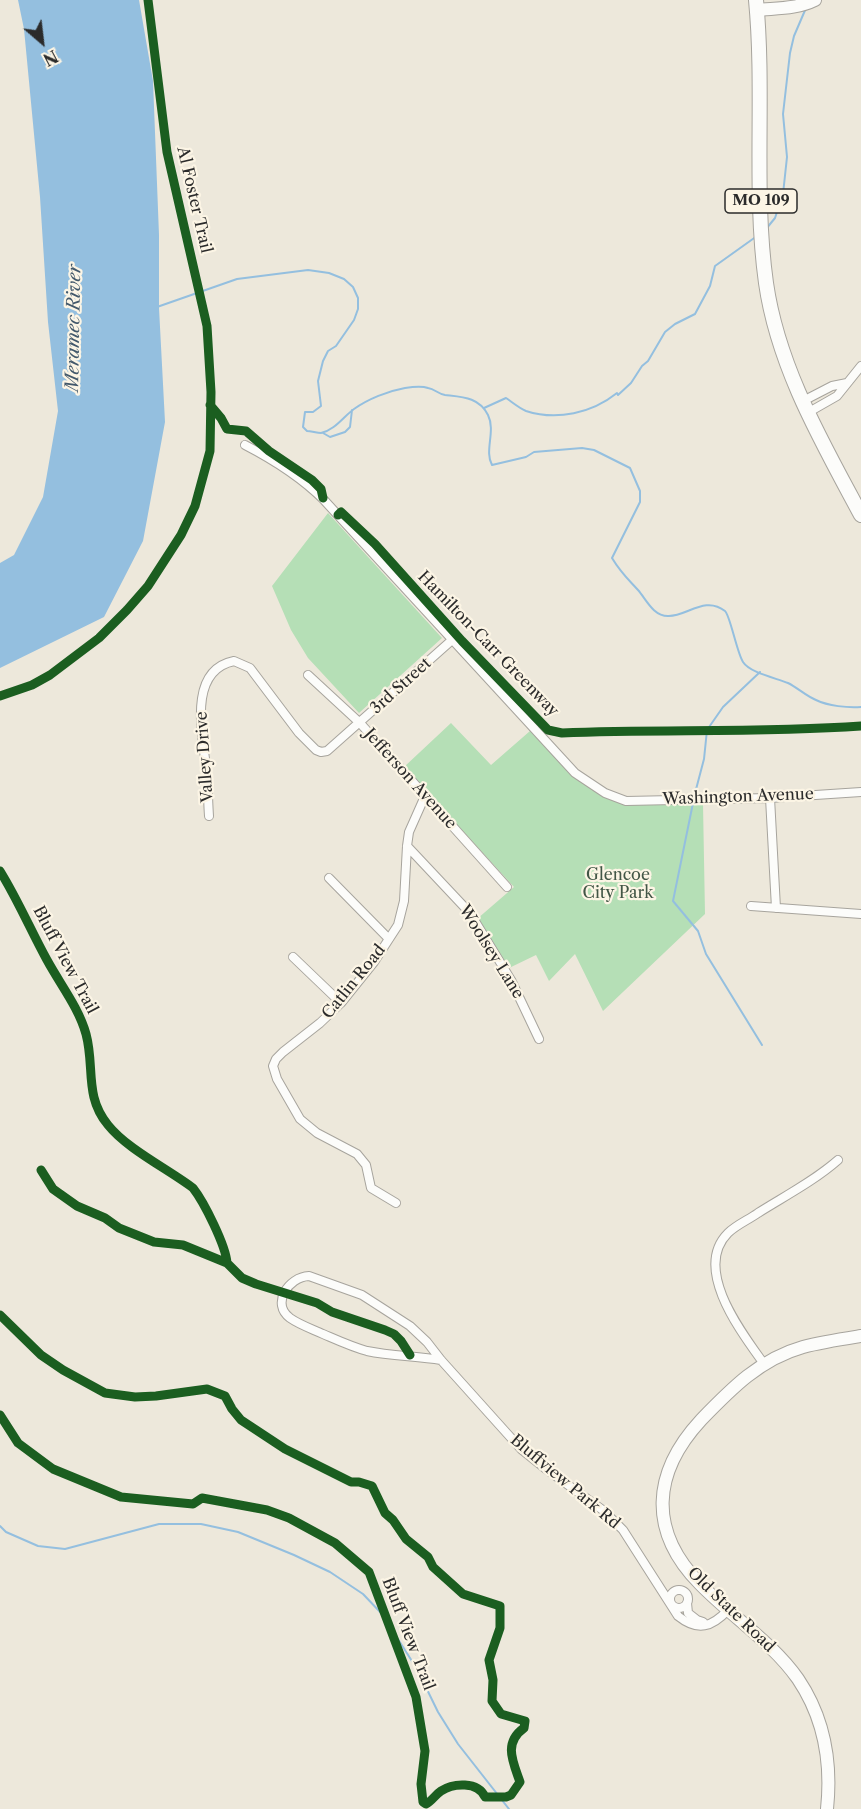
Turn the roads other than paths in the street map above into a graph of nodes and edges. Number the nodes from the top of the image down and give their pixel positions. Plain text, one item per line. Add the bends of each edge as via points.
1 (815, 0) edge
2 (757, 5) edge
3 (861, 366) edge
4 (806, 407) junction
5 (245, 445) dead end
6 (861, 515) edge
7 (452, 640) junction
8 (308, 675) dead end
9 (360, 723) junction
10 (321, 752) joint
11 (861, 792) edge
12 (425, 796) junction
13 (770, 798) junction
14 (209, 816) dead end
15 (407, 846) junction
16 (329, 878) dead end
17 (507, 887) dead end
18 (752, 906) dead end
19 (776, 908) junction
20 (861, 914) edge
21 (389, 939) junction
22 (293, 957) dead end
23 (340, 1004) junction
24 (539, 1039) dead end
25 (838, 1160) dead end
26 (396, 1203) dead end
27 (861, 1336) edge
28 (423, 1338) junction
29 (415, 1356) junction
30 (441, 1360) junction
31 (764, 1364) junction
32 (658, 1584) junction
33 (677, 1590) junction
34 (687, 1603) junction
35 (724, 1613) junction
36 (828, 1809) edge

1 - 2 street via 791,7
2 - 4 main road, MO 109 via 766,284 780,342
3 - 4 street via 837,396
4 - 6 main road, MO 109
5 - 7 street via 308,485
7 - 9 street, 3rd Street
7 - 13 street, Washington Avenue via 575,773 615,798
8 - 9 street, Jefferson Avenue
9 - 10 street, 3rd Street
9 - 12 street, Jefferson Avenue
10 - 14 street, Valley Drive via 299,733 250,668 234,661 219,666 207,683 200,716
11 - 13 street, Washington Avenue
12 - 15 street, Catlin Road
12 - 17 street, Jefferson Avenue
13 - 19 street
15 - 21 street, Catlin Road via 404,901 398,925
15 - 24 street, Woolsey Lane via 470,913 511,980
16 - 21 street
18 - 19 street
19 - 20 street
21 - 23 street, Catlin Road
22 - 23 street
23 - 26 street, Catlin Road via 276,1059 274,1071 305,1124 357,1154 366,1165 371,1188
25 - 31 street via 819,1177 729,1231 718,1249 715,1269 720,1291
27 - 31 street, Old State Road via 804,1347
28 - 29 street
28 - 29 street, Bluffview Park Rd via 362,1294 309,1276 290,1283 282,1297 288,1317 305,1326 366,1350
28 - 30 street, Bluffview Park Rd
29 - 30 street, Bluffview Park Rd
30 - 32 street, Bluffview Park Rd via 521,1449 604,1511 623,1530
31 - 35 street, Old State Road via 740,1381 690,1433 669,1466 661,1499 664,1525 678,1556
32 - 33 street
32 - 35 street, Bluffview Park Rd via 683,1620 709,1625
33 - 34 street via 687,1594
33 - 34 street via 671,1595 671,1604 678,1608
34 - 35 street via 688,1613 704,1622
35 - 36 street, Old State Road via 777,1654 807,1695 825,1738

